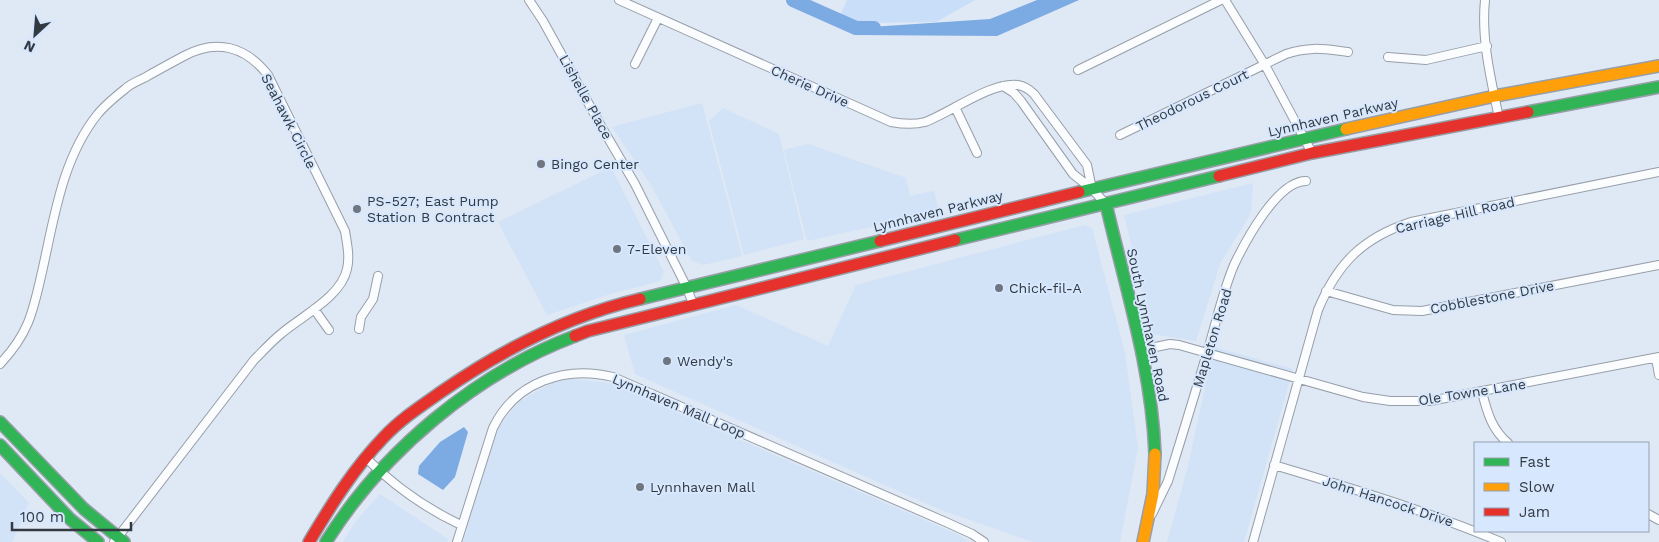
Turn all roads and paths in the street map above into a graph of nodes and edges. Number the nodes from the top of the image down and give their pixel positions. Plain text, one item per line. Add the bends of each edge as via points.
1 (529, 0) edge
2 (619, 0) edge
3 (1221, 0) edge
4 (1225, 0) edge
5 (1484, 0) edge
6 (658, 18) junction
7 (1487, 46) junction
8 (1348, 52) dead end
9 (1388, 57) dead end
10 (635, 64) dead end
11 (1265, 65) junction
12 (1659, 66) edge
13 (1078, 70) dead end
14 (1003, 86) junction
15 (1659, 87) edge
16 (1494, 96) junction
17 (955, 107) junction
18 (1499, 118) junction
19 (1120, 136) dead end
20 (1304, 138) junction
21 (977, 153) dead end
22 (1312, 154) junction
23 (1659, 172) edge
24 (1306, 181) dead end
25 (1092, 189) junction
26 (1106, 204) junction
27 (1659, 264) edge
28 (378, 276) dead end
29 (686, 288) junction
30 (1326, 291) junction
31 (692, 304) junction
32 (314, 309) junction
33 (359, 329) dead end
34 (329, 330) dead end
35 (1141, 350) junction
36 (1207, 352) junction
37 (1657, 358) edge
38 (0, 364) edge
39 (1659, 375) edge
40 (1299, 378) junction
41 (1482, 392) junction
42 (0, 422) edge
43 (1507, 442) edge
44 (0, 445) edge
45 (366, 458) junction
46 (1274, 465) junction
47 (381, 472) junction
48 (1149, 518) junction
49 (461, 525) junction
50 (1474, 530) edge
51 (1478, 532) edge
52 (119, 540) edge
53 (98, 542) edge
54 (309, 542) edge
55 (326, 542) edge
56 (456, 542) edge
57 (984, 542) edge
58 (1143, 542) edge
59 (1253, 542) edge
60 (1501, 542) edge

1 - 29 street, Lishelle Place via 635,184
2 - 6 street, Cherie Drive
3 - 13 street
4 - 11 street
5 - 7 street
6 - 10 street
6 - 17 street, Cherie Drive via 891,122 925,122
7 - 9 street via 1426,60
7 - 16 street
8 - 11 street, Theodorous Court via 1314,48 1300,50
11 - 19 street, Theodorous Court
11 - 20 street
12 - 16 main road, Lynnhaven Parkway
14 - 17 street, Cherie Drive
14 - 25 street via 1021,101 1073,174
14 - 25 street, Cherie Drive via 1024,86 1034,94 1087,165
15 - 18 main road
16 - 18 street
16 - 20 main road, Lynnhaven Parkway
17 - 21 street
18 - 22 main road
20 - 22 street
20 - 25 main road, Lynnhaven Parkway
22 - 26 main road
23 - 30 street, Carriage Hill Road via 1399,226 1359,249
24 - 36 street, Mapleton Road via 1292,184 1277,197 1250,232 1234,266
25 - 26 street
25 - 29 main road, Lynnhaven Parkway
26 - 31 main road
26 - 35 main road, South Lynnhaven Road
27 - 30 street, Cobblestone Drive via 1422,311 1393,310
28 - 33 street via 373,299 361,317
29 - 31 street, Lishelle Place
29 - 45 main road, Lynnhaven Parkway via 588,313 522,341 420,405
30 - 40 street, Carriage Hill Road
31 - 47 main road via 588,331 511,366 434,419
32 - 34 street
32 - 38 street, Seahawk Circle via 334,293 347,270 349,251 345,231 268,75 242,52 228,47 208,47 190,52 126,88 87,129 62,186 32,313 23,336
32 - 52 street, Seahawk Circle via 280,334 254,360
35 - 36 street, Ole Towne Lane via 1170,344
35 - 48 main road, South Lynnhaven Road via 1154,453
36 - 40 street, Ole Towne Lane
36 - 48 street, Mapleton Road via 1168,482
37 - 39 street
37 - 41 street, Ole Towne Lane
40 - 41 street, Ole Towne Lane via 1363,397 1390,401 1430,401
40 - 46 street, Carriage Hill Road
41 - 43 street via 1495,430
42 - 52 main road via 84,510
44 - 53 main road via 70,518
45 - 47 street
45 - 54 main road, Lynnhaven Parkway
46 - 50 street, John Hancock Drive
46 - 59 street, Carriage Hill Road
47 - 49 street via 420,504
47 - 55 main road via 366,487
48 - 58 main road, South Lynnhaven Road
49 - 56 street, Lynnhaven Mall Loop
49 - 57 street, Lynnhaven Mall Loop via 493,428 504,409 538,383 578,372 622,381 948,523
51 - 60 street, John Hancock Drive

